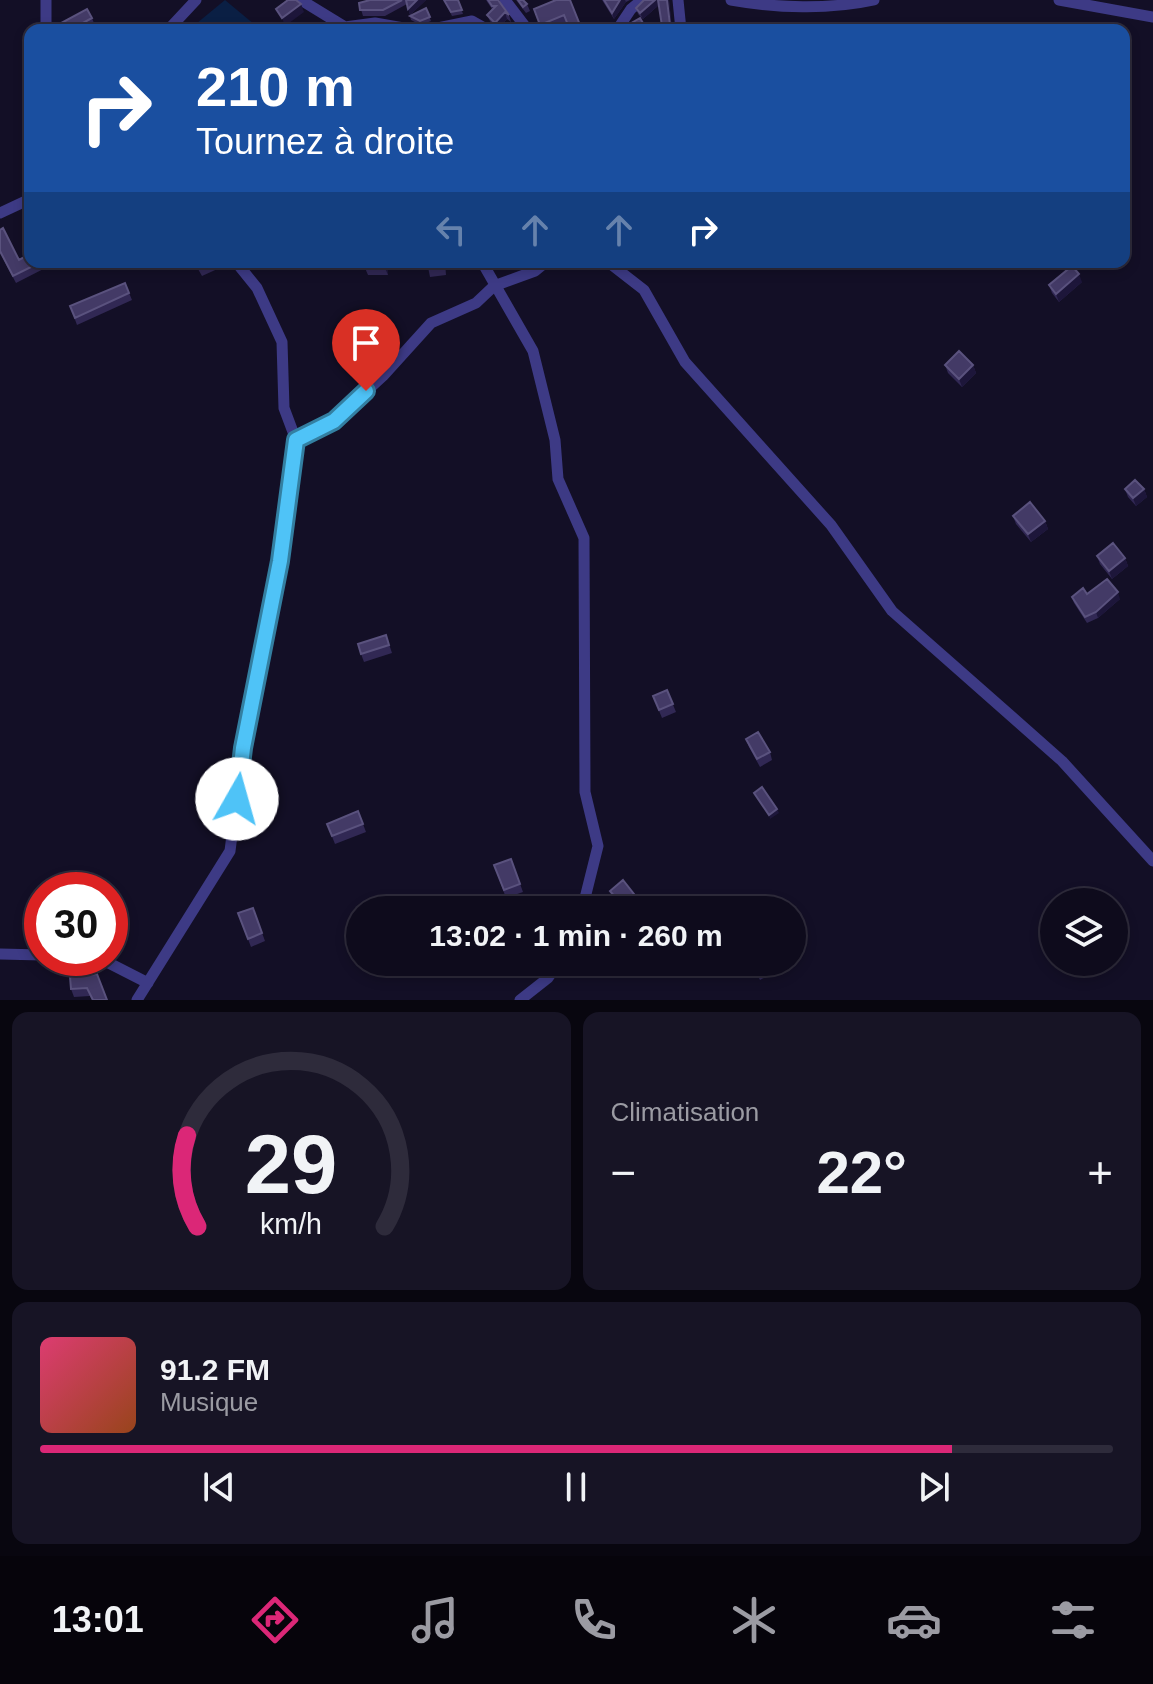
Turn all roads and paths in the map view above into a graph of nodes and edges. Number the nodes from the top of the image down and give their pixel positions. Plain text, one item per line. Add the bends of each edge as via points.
1 (46, 0) edge
2 (196, 0) edge
3 (301, 0) edge
4 (505, 0) edge
5 (642, 0) edge
6 (678, 0) edge
7 (731, 0) edge
8 (874, 0) edge
9 (1059, 0) edge
10 (1153, 17) edge
11 (46, 24) edge
12 (174, 24) edge
13 (338, 24) edge
14 (457, 24) edge
15 (477, 24) edge
16 (523, 24) edge
17 (621, 24) edge
18 (680, 24) edge
19 (24, 202) edge
20 (0, 213) edge
21 (241, 268) edge
22 (485, 268) edge
23 (539, 268) edge
24 (616, 268) edge
25 (494, 286) junction
26 (296, 440) junction
27 (1153, 861) edge
28 (586, 896) edge
29 (0, 954) edge
30 (24, 955) edge
31 (128, 973) edge
32 (549, 976) edge
33 (148, 983) junction
34 (137, 1000) edge
35 (520, 1000) edge

1 - 11 street
2 - 12 street
3 - 13 street
4 - 16 street
5 - 17 street
6 - 18 street
7 - 8 street via 760,5 854,5
9 - 10 street
14 - 15 street
19 - 20 street
21 - 26 street via 257,288 282,342 284,408
22 - 25 street
23 - 25 street
24 - 27 street via 644,290 685,362 831,525 892,611 1062,761
25 - 26 street via 476,303 431,323 334,421
25 - 28 street via 533,351 546,396 558,479 584,538 585,792 598,846
26 - 33 street via 230,851
29 - 30 street
31 - 33 street
32 - 35 street
33 - 34 street

